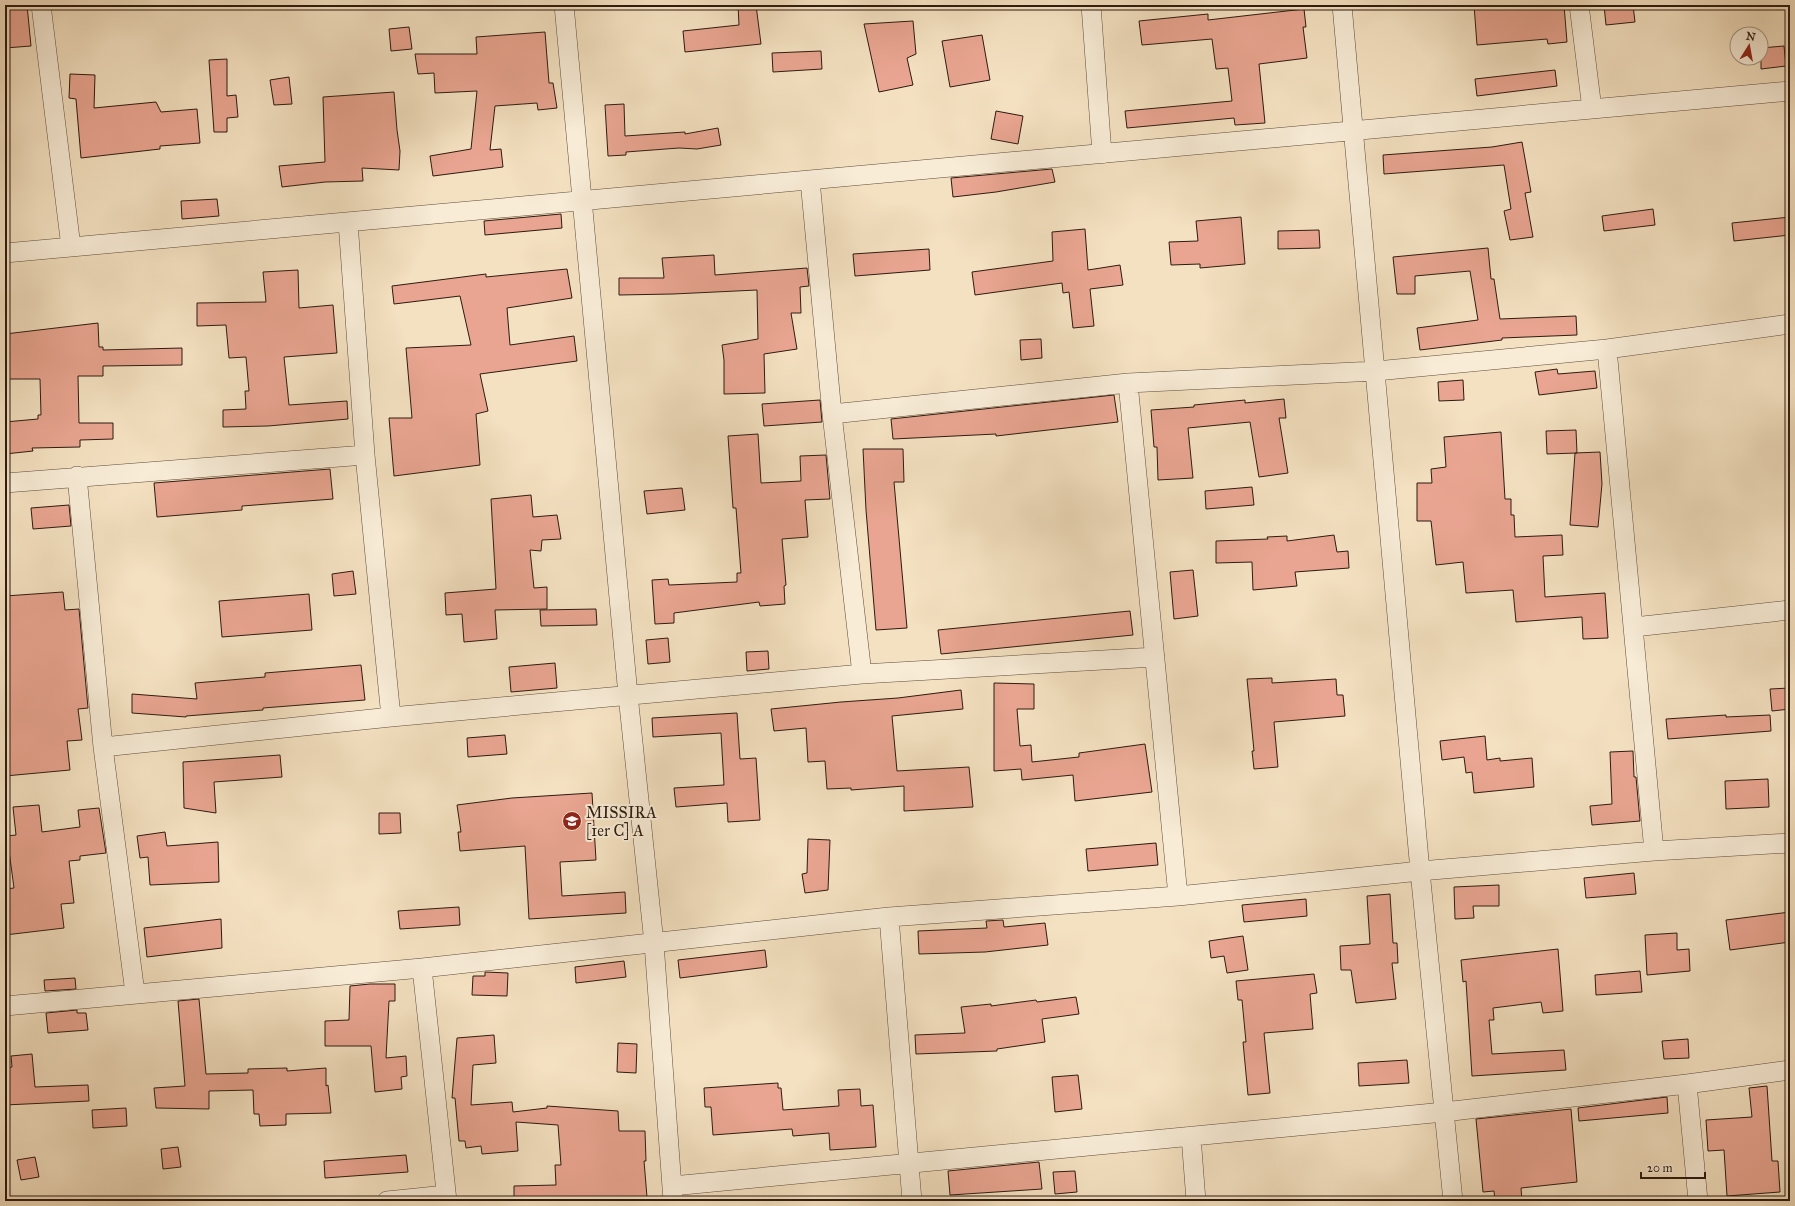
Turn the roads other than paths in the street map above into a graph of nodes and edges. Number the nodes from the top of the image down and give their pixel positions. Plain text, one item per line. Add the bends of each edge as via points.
1 (41, 5) edge
2 (564, 5) edge
3 (1091, 5) edge
4 (1342, 5) edge
5 (1579, 5) edge
6 (1790, 91) edge
7 (1592, 109) junction
8 (1354, 131) junction
9 (1102, 154) junction
10 (810, 180) junction
11 (582, 201) junction
12 (348, 222) junction
13 (71, 247) junction
14 (5, 253) edge
15 (1790, 324) edge
16 (1607, 349) junction
17 (1376, 371) junction
18 (1128, 383) junction
19 (832, 414) junction
20 (365, 455) junction
21 (77, 476) junction
22 (5, 483) edge
23 (1790, 610) edge
24 (1634, 627) junction
25 (1155, 657) junction
26 (862, 674) junction
27 (628, 695) junction
28 (391, 717) junction
29 (104, 747) junction
30 (1790, 843) edge
31 (1654, 851) junction
32 (1420, 871) junction
33 (1178, 896) junction
34 (889, 917) junction
35 (654, 943) junction
36 (422, 968) junction
37 (135, 993) junction
38 (5, 1006) edge
39 (1790, 1070) edge
40 (1687, 1084) junction
41 (1444, 1112) junction
42 (1191, 1136) junction
43 (908, 1163) junction
44 (673, 1194) edge
45 (447, 1198) edge
46 (387, 1201) edge
47 (912, 1201) edge
48 (1196, 1201) edge
49 (1453, 1201) edge
50 (1698, 1201) edge

1 - 13 street
2 - 11 street
3 - 9 street
4 - 8 street
5 - 7 street
6 - 7 street
7 - 8 street
8 - 9 street
8 - 17 street
9 - 10 street
10 - 11 street
10 - 19 street
11 - 12 street
11 - 27 street
12 - 13 street
12 - 20 street
13 - 14 street
15 - 16 street
16 - 17 street
16 - 24 street
17 - 18 street
17 - 32 street
18 - 19 street
18 - 25 street
19 - 26 street
20 - 21 street
20 - 28 street
21 - 22 street
21 - 29 street
23 - 24 street
24 - 31 street
25 - 26 street
25 - 33 street
26 - 27 street
27 - 28 street
27 - 35 street
28 - 29 street
29 - 37 street
30 - 31 street
31 - 32 street
32 - 33 street
32 - 41 street
33 - 34 street
34 - 35 street
34 - 43 street
35 - 36 street
35 - 44 street
36 - 37 street
36 - 45 street
37 - 38 street
39 - 40 street
40 - 41 street
40 - 50 street
41 - 42 street
41 - 49 street
42 - 43 street
42 - 48 street
43 - 44 street
43 - 47 street
45 - 46 street

